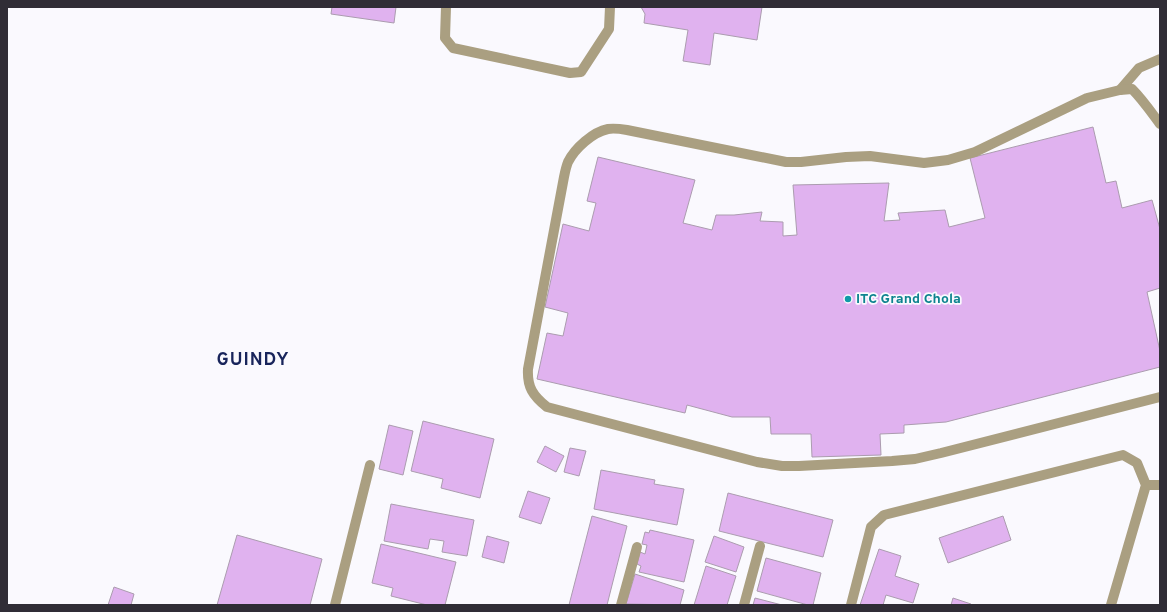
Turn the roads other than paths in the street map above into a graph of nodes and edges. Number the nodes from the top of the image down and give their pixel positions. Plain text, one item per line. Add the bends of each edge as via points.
1 (446, 7) edge
2 (610, 7) edge
3 (1160, 59) edge
4 (1120, 90) junction
5 (1160, 124) edge
6 (1160, 397) edge
7 (370, 465) dead end
8 (1146, 485) junction
9 (1160, 485) edge
10 (760, 546) dead end
11 (637, 547) dead end
12 (335, 605) edge
13 (621, 605) edge
14 (744, 605) edge
15 (851, 605) edge
16 (1111, 605) edge

1 - 2 lane via 445,38 453,48 570,73 581,72 609,29
3 - 4 lane via 1139,68
4 - 5 lane via 1132,89
4 - 6 lane via 1087,98 975,152 948,160 924,163 870,156 786,162 627,130 602,130 585,141 568,163 527,377 536,398 547,407 757,462 782,466 916,459
7 - 12 lane
8 - 9 lane
8 - 15 lane via 1137,463 1123,455 884,515 871,528
8 - 16 lane
10 - 14 lane
11 - 13 lane

